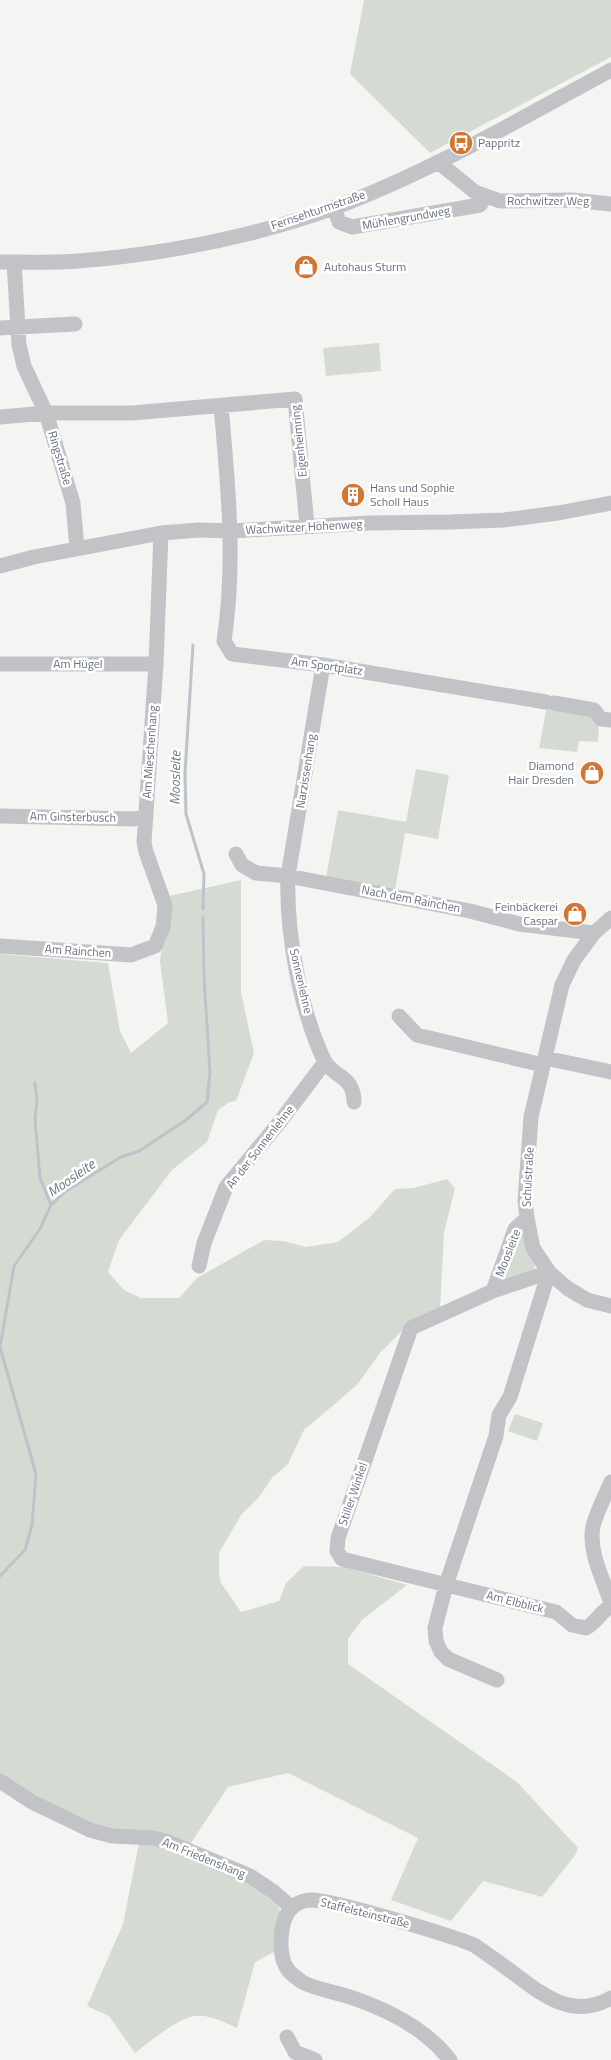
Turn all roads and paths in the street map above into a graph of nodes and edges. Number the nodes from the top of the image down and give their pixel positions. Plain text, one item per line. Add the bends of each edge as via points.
1 (611, 70) edge
2 (438, 162) junction
3 (486, 197) junction
4 (611, 204) edge
5 (334, 207) junction
6 (7, 262) edge
7 (75, 324) dead end
8 (18, 327) junction
9 (0, 328) edge
10 (221, 406) junction
11 (46, 414) junction
12 (0, 417) edge
13 (611, 503) edge
14 (307, 526) junction
15 (187, 531) junction
16 (231, 531) junction
17 (161, 533) junction
18 (77, 549) junction
19 (160, 554) junction
20 (0, 566) edge
21 (0, 664) edge
22 (156, 664) junction
23 (323, 665) junction
24 (611, 720) edge
25 (0, 816) edge
26 (146, 816) junction
27 (236, 854) dead end
28 (288, 876) junction
29 (611, 918) edge
30 (594, 934) junction
31 (0, 946) edge
32 (155, 946) joint
33 (399, 1016) dead end
34 (325, 1062) junction
35 (544, 1062) junction
36 (611, 1072) edge
37 (354, 1102) dead end
38 (527, 1218) junction
39 (199, 1266) dead end
40 (549, 1272) junction
41 (493, 1291) junction
42 (611, 1306) edge
43 (411, 1328) joint
44 (611, 1482) edge
45 (452, 1570) junction
46 (446, 1585) junction
47 (465, 1589) junction
48 (611, 1603) edge
49 (611, 1606) edge
50 (497, 1680) dead end
51 (0, 1781) edge
52 (292, 1908) junction
53 (611, 1998) edge
54 (287, 2037) dead end
55 (315, 2060) edge
56 (450, 2060) edge

1 - 2 street, Fernsehturmstraße
2 - 3 street, Rochwitzer Weg
2 - 5 street, Fernsehturmstraße
3 - 4 street, Rochwitzer Weg via 500,201 572,200
3 - 5 street, Mühlengrundweg via 480,205 352,227 339,222
5 - 6 street, Fernsehturmstraße via 195,246 77,261
6 - 8 street, Ringstraße
7 - 8 street
8 - 9 street
8 - 11 street, Ringstraße via 24,366
10 - 11 street, Eigenheimring via 132,413
10 - 14 street, Eigenheimring via 295,399
10 - 16 street
11 - 12 street
11 - 18 street, Ringstraße via 73,503
13 - 14 street, Wachwitzer Höhenweg via 504,520
14 - 16 street, Wachwitzer Höhenweg
15 - 16 street, Wachwitzer Höhenweg
15 - 17 street, Wachwitzer Höhenweg
15 - 19 street
16 - 23 street, Am Sportplatz via 224,641 232,654
17 - 18 street, Wachwitzer Höhenweg
17 - 19 street, Am Mieschenhang
18 - 20 street, Wachwitzer Höhenweg
19 - 22 street, Am Mieschenhang
21 - 22 street, Am Hügel
22 - 26 street, Am Mieschenhang
23 - 24 street, Am Sportplatz via 594,710 601,719
23 - 28 street, Narzissenhang
25 - 26 street, Am Ginsterbusch via 134,819
26 - 32 street, Am Mieschenhang via 146,852 166,905 163,927
27 - 28 street, Nach dem Rainchen via 248,870
28 - 30 street, Nach dem Rainchen via 470,911 519,924
28 - 34 street, Sonnenlehne via 293,950 303,1001
29 - 30 street, Schulstraße
30 - 35 street, Schulstraße via 574,960 562,985
31 - 32 street, Am Rainchen via 131,955
33 - 35 street via 417,1035
34 - 37 street, Sonnenlehne via 351,1086
34 - 39 street, An der Sonnenlehne via 226,1187 204,1243
35 - 36 street
35 - 38 street, Schulstraße via 531,1117 525,1200
38 - 40 street, Schulstraße via 533,1248
38 - 41 street, Moosleite via 515,1229
40 - 41 street, Moosleite
40 - 42 street, Schulstraße via 588,1300
40 - 45 street via 510,1397 509,1417 496,1436
41 - 43 street, Moosleite
43 - 46 street, Stiller Winkel via 338,1538 337,1551 342,1559
44 - 48 street via 597,1514 592,1540
45 - 46 street
45 - 47 street via 461,1576
46 - 47 street, Am Elbblick
46 - 50 street via 435,1628 441,1652 458,1665
47 - 49 street, Am Elbblick via 556,1612 572,1625 586,1628
51 - 52 street, Am Friedenshang via 32,1802 90,1830 112,1836 147,1837 168,1842 242,1872
52 - 53 street, Staffelsteinstraße via 311,1900 334,1904 461,1940 474,1945 542,1994 561,2003 588,2006
52 - 56 street via 281,1930 287,1969 302,1982 354,1998 418,2030 439,2046
54 - 55 street via 295,2052

